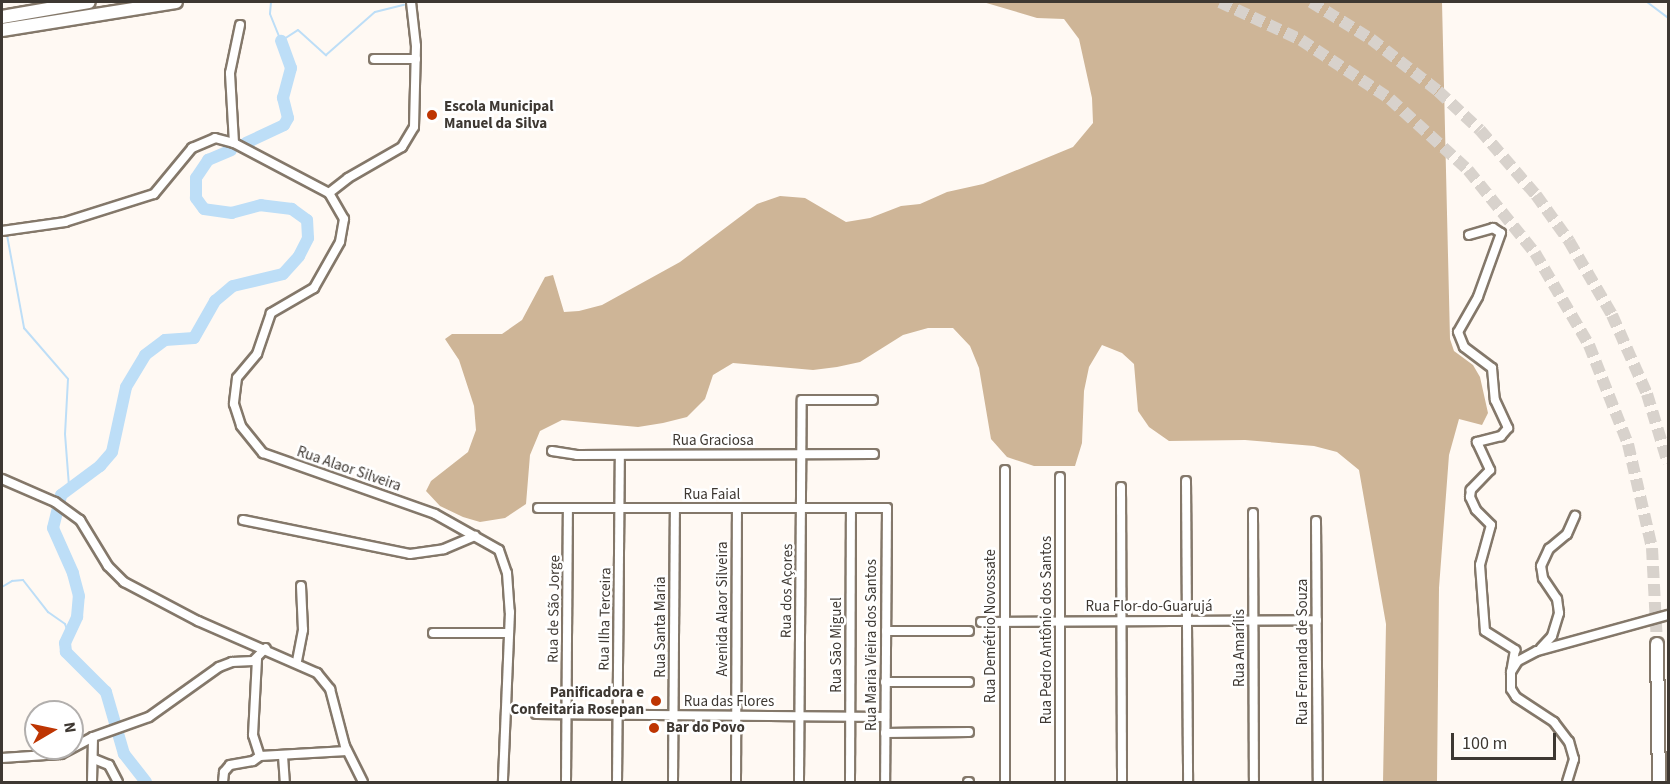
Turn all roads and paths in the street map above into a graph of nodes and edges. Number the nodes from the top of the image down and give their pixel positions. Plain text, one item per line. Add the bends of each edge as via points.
1 (89, 2) edge
2 (176, 2) edge
3 (411, 2) edge
4 (2, 17) edge
5 (240, 25) dead end
6 (2, 30) edge
7 (374, 59) dead end
8 (416, 59) junction
9 (234, 143) junction
10 (329, 193) junction
11 (2, 231) edge
12 (1469, 235) dead end
13 (873, 400) dead end
14 (552, 451) dead end
15 (802, 454) junction
16 (874, 454) dead end
17 (620, 455) junction
18 (1005, 470) dead end
19 (1060, 477) dead end
20 (2, 479) edge
21 (1186, 481) dead end
22 (1121, 487) dead end
23 (538, 508) dead end
24 (568, 508) junction
25 (620, 508) junction
26 (675, 508) junction
27 (737, 508) junction
28 (802, 508) junction
29 (851, 508) junction
30 (887, 508) joint
31 (1253, 513) dead end
32 (1575, 516) dead end
33 (243, 519) dead end
34 (1316, 521) dead end
35 (475, 536) junction
36 (301, 586) dead end
37 (1668, 615) edge
38 (1253, 620) junction
39 (1317, 620) junction
40 (1060, 621) junction
41 (1122, 621) junction
42 (1187, 621) junction
43 (981, 622) dead end
44 (1005, 622) junction
45 (886, 631) junction
46 (969, 632) dead end
47 (433, 633) dead end
48 (509, 633) junction
49 (1657, 644) tunnel mouth
50 (266, 648) junction
51 (1537, 651) junction
52 (257, 659) junction
53 (297, 661) junction
54 (1511, 672) junction
55 (885, 682) junction
56 (969, 682) dead end
57 (536, 714) dead end
58 (566, 714) junction
59 (618, 715) junction
60 (674, 715) junction
61 (736, 716) junction
62 (800, 716) junction
63 (850, 716) junction
64 (885, 717) junction
65 (969, 732) dead end
66 (885, 733) junction
67 (93, 737) junction
68 (347, 751) junction
69 (260, 756) junction
70 (283, 756) junction
71 (2, 758) edge
72 (94, 759) junction
73 (92, 783) edge
74 (118, 783) edge
75 (224, 783) edge
76 (285, 783) edge
77 (363, 783) edge
78 (503, 783) edge
79 (566, 783) edge
80 (618, 783) edge
81 (673, 783) edge
82 (736, 783) edge
83 (799, 783) edge
84 (850, 783) edge
85 (885, 783) edge
86 (1005, 783) edge
87 (1060, 783) edge
88 (1122, 783) edge
89 (1188, 783) edge
90 (1254, 783) edge
91 (1318, 783) edge
92 (1567, 783) edge
93 (1659, 783) edge

1 - 4 highway
2 - 6 highway
3 - 8 street
5 - 9 street via 230,73
7 - 8 street
8 - 10 street via 416,113 409,139
9 - 10 street
9 - 11 street via 215,138 192,148 162,188 146,198 65,222
10 - 35 street, Rua Alaor Silveira via 344,219 340,242 319,282 278,306 267,320 257,354 234,386 234,404 241,426 254,444 274,458 435,513
12 - 54 street via 1493,228 1501,233 1478,297 1458,332 1464,347 1492,368 1495,400 1508,428 1501,436 1477,442 1490,470 1475,484 1470,497 1491,525 1480,565 1485,631 1515,650
13 - 15 street, Rua dos Açores via 802,400
14 - 17 street, Rua Graciosa
15 - 16 street, Rua Graciosa
15 - 17 street, Rua Graciosa
15 - 28 street, Rua dos Açores
17 - 25 street, Rua Ilha Terceira
18 - 44 street, Rua Demétrio Novossate
19 - 40 street, Rua Pedro Antônio dos Santos
20 - 50 street via 58,504 80,520 108,566 124,582 198,621
21 - 42 street
22 - 41 street
23 - 24 street, Rua Faial
24 - 25 street, Rua Faial
24 - 58 street, Rua de São Jorge
25 - 26 street, Rua Faial
25 - 59 street, Rua Ilha Terceira
26 - 27 street, Rua Faial
26 - 60 street, Rua Santa Maria
27 - 28 street, Rua Faial
27 - 61 street, Avenida Alaor Silveira
28 - 29 street, Rua Faial
28 - 62 street, Rua dos Açores
29 - 30 street, Rua Faial
29 - 63 street, Rua São Miguel
30 - 45 street, Rua Maria Vieira dos Santos
31 - 38 street, Rua Amarílis
32 - 51 street via 1567,534 1543,559 1543,578 1557,600 1559,613 1552,636
33 - 35 street via 410,554 444,549
34 - 39 street, Rua Fernanda de Souza
35 - 48 street, Rua Alaor Silveira via 499,550 505,564
36 - 53 street via 303,630
37 - 51 street
38 - 39 street, Rua Flor-do-Guarujá
38 - 42 street, Rua Flor-do-Guarujá
38 - 90 street, Rua Amarílis
39 - 91 street, Rua Fernanda de Souza
40 - 41 street, Rua Flor-do-Guarujá
40 - 44 street, Rua Flor-do-Guarujá
40 - 87 street, Rua Pedro Antônio dos Santos
41 - 42 street, Rua Flor-do-Guarujá
41 - 88 street
42 - 89 street
43 - 44 street, Rua Flor-do-Guarujá
44 - 86 street, Rua Demétrio Novossate
45 - 46 street
45 - 55 street, Rua Maria Vieira dos Santos
47 - 48 street
48 - 78 street, Rua Alaor Silveira
49 - 93 highway
50 - 52 street
50 - 53 street
51 - 54 street via 1518,661
52 - 67 street via 227,663 179,693 157,713
52 - 69 street via 253,741
53 - 68 street via 317,672 330,689
54 - 92 street via 1511,689 1516,697 1554,722 1569,742 1574,759
55 - 56 street
55 - 64 street, Rua Maria Vieira dos Santos
57 - 58 street, Rua das Flores
58 - 59 street, Rua das Flores
58 - 79 street, Rua de São Jorge
59 - 60 street, Rua das Flores
59 - 80 street, Rua Ilha Terceira
60 - 61 street, Rua das Flores
60 - 81 street, Rua Santa Maria
61 - 62 street, Rua das Flores
61 - 82 street, Avenida Alaor Silveira
62 - 63 street, Rua das Flores
62 - 83 street, Rua dos Açores
63 - 64 street, Rua das Flores
63 - 84 street, Rua São Miguel
64 - 66 street, Rua Maria Vieira dos Santos
65 - 66 street
66 - 85 street, Rua Maria Vieira dos Santos
67 - 71 street via 55,756
67 - 72 street
68 - 70 street
68 - 77 street
69 - 70 street
69 - 75 street via 230,765 224,772
70 - 76 street
72 - 73 street
72 - 74 street via 109,765

